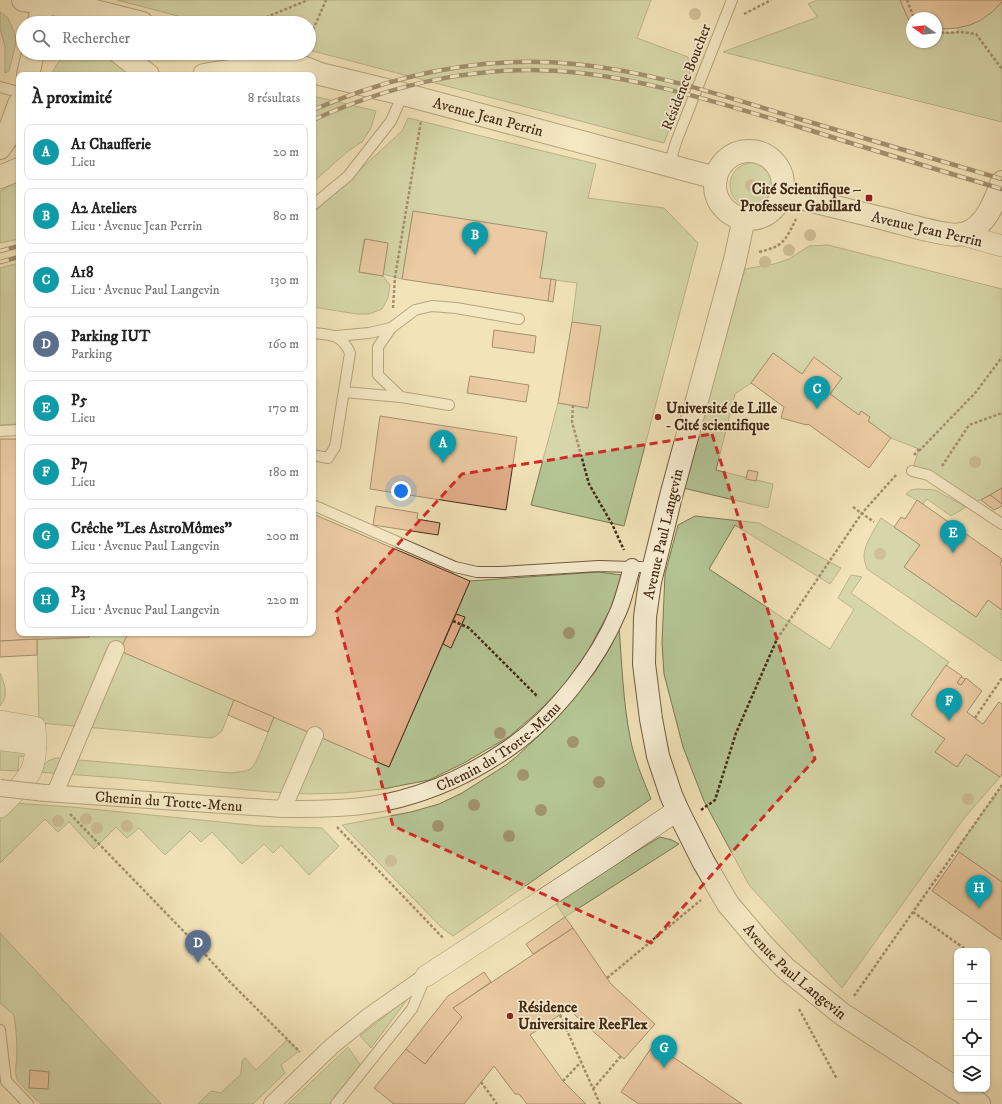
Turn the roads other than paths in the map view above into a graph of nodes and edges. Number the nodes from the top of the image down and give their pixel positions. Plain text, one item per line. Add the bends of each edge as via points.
1 (732, 0) edge
2 (37, 7) edge
3 (72, 16) edge
4 (114, 16) edge
5 (129, 60) edge
6 (282, 60) edge
7 (144, 72) edge
8 (223, 72) edge
9 (307, 72) edge
10 (315, 72) edge
11 (316, 72) edge
12 (316, 73) edge
13 (320, 74) junction
14 (0, 87) edge
15 (16, 91) edge
16 (403, 94) junction
17 (16, 112) edge
18 (0, 148) edge
19 (669, 166) junction
20 (16, 170) edge
21 (0, 178) edge
22 (716, 178) junction
23 (1002, 182) edge
24 (782, 193) junction
25 (316, 203) edge
26 (744, 218) junction
27 (959, 234) junction
28 (1002, 246) edge
29 (519, 319) dead end
30 (391, 328) junction
31 (316, 333) edge
32 (336, 336) junction
33 (344, 392) junction
34 (401, 397) junction
35 (449, 405) dead end
36 (16, 430) edge
37 (0, 431) edge
38 (316, 456) edge
39 (912, 471) road end
40 (316, 506) edge
41 (1002, 524) edge
42 (632, 567) junction
43 (654, 567) junction
44 (116, 649) dead end
45 (0, 721) edge
46 (315, 735) dead end
47 (0, 740) edge
48 (36, 744) junction
49 (0, 788) edge
50 (50, 793) junction
51 (0, 807) edge
52 (283, 809) junction
53 (681, 817) junction
54 (426, 976) junction
55 (0, 1030) edge
56 (954, 1087) edge
57 (961, 1092) edge
58 (28, 1104) edge
59 (272, 1104) edge
60 (336, 1104) edge
61 (979, 1104) edge

1 - 19 lane, Résidence Boucher
2 - 3 street
2 - 4 street via 62,5
5 - 7 street
6 - 10 street, Avenue Jean Perrin
8 - 9 street via 270,68
11 - 13 street, Avenue Jean Perrin
12 - 13 street
13 - 16 street, Avenue Jean Perrin
14 - 15 lane
16 - 19 street, Avenue Jean Perrin
16 - 25 lane via 391,121 348,176
17 - 18 street
19 - 22 street, Avenue Jean Perrin
20 - 21 street
22 - 24 street via 720,168 737,153 760,152 770,158 780,171
22 - 26 street via 717,194 722,204 729,212
23 - 27 street via 984,219 976,227
24 - 26 street via 768,213 754,218
24 - 27 street, Avenue Jean Perrin via 939,232
26 - 43 street, Avenue Paul Langevin
27 - 28 street, Avenue Jean Perrin
29 - 30 lane via 432,306 415,310
30 - 32 lane
30 - 34 lane via 378,347 378,375
31 - 32 lane
32 - 33 lane via 347,345 350,353
33 - 34 lane
33 - 38 lane via 335,447 328,458
34 - 35 lane
36 - 37 lane
39 - 41 lane via 934,478
40 - 42 lane via 455,567 477,572 599,566
42 - 43 lane
42 - 52 street, Chemin du Trotte-Menu via 619,610 593,658 576,683 551,711 509,748 466,774 438,787 399,799 361,806
43 - 53 street, Avenue Paul Langevin via 645,617 644,664 658,756
44 - 50 street via 62,775
45 - 48 street via 35,727
46 - 52 street
47 - 48 street
48 - 51 street via 30,772
49 - 50 street, Chemin du Trotte-Menu, bridge
50 - 52 street, Chemin du Trotte-Menu
53 - 54 street via 669,816
53 - 56 street, Avenue Paul Langevin via 728,904 785,968 842,1014
54 - 59 street via 356,1026
54 - 60 lane via 412,1009
55 - 58 lane via 6,1081
57 - 61 street, Avenue Paul Langevin

